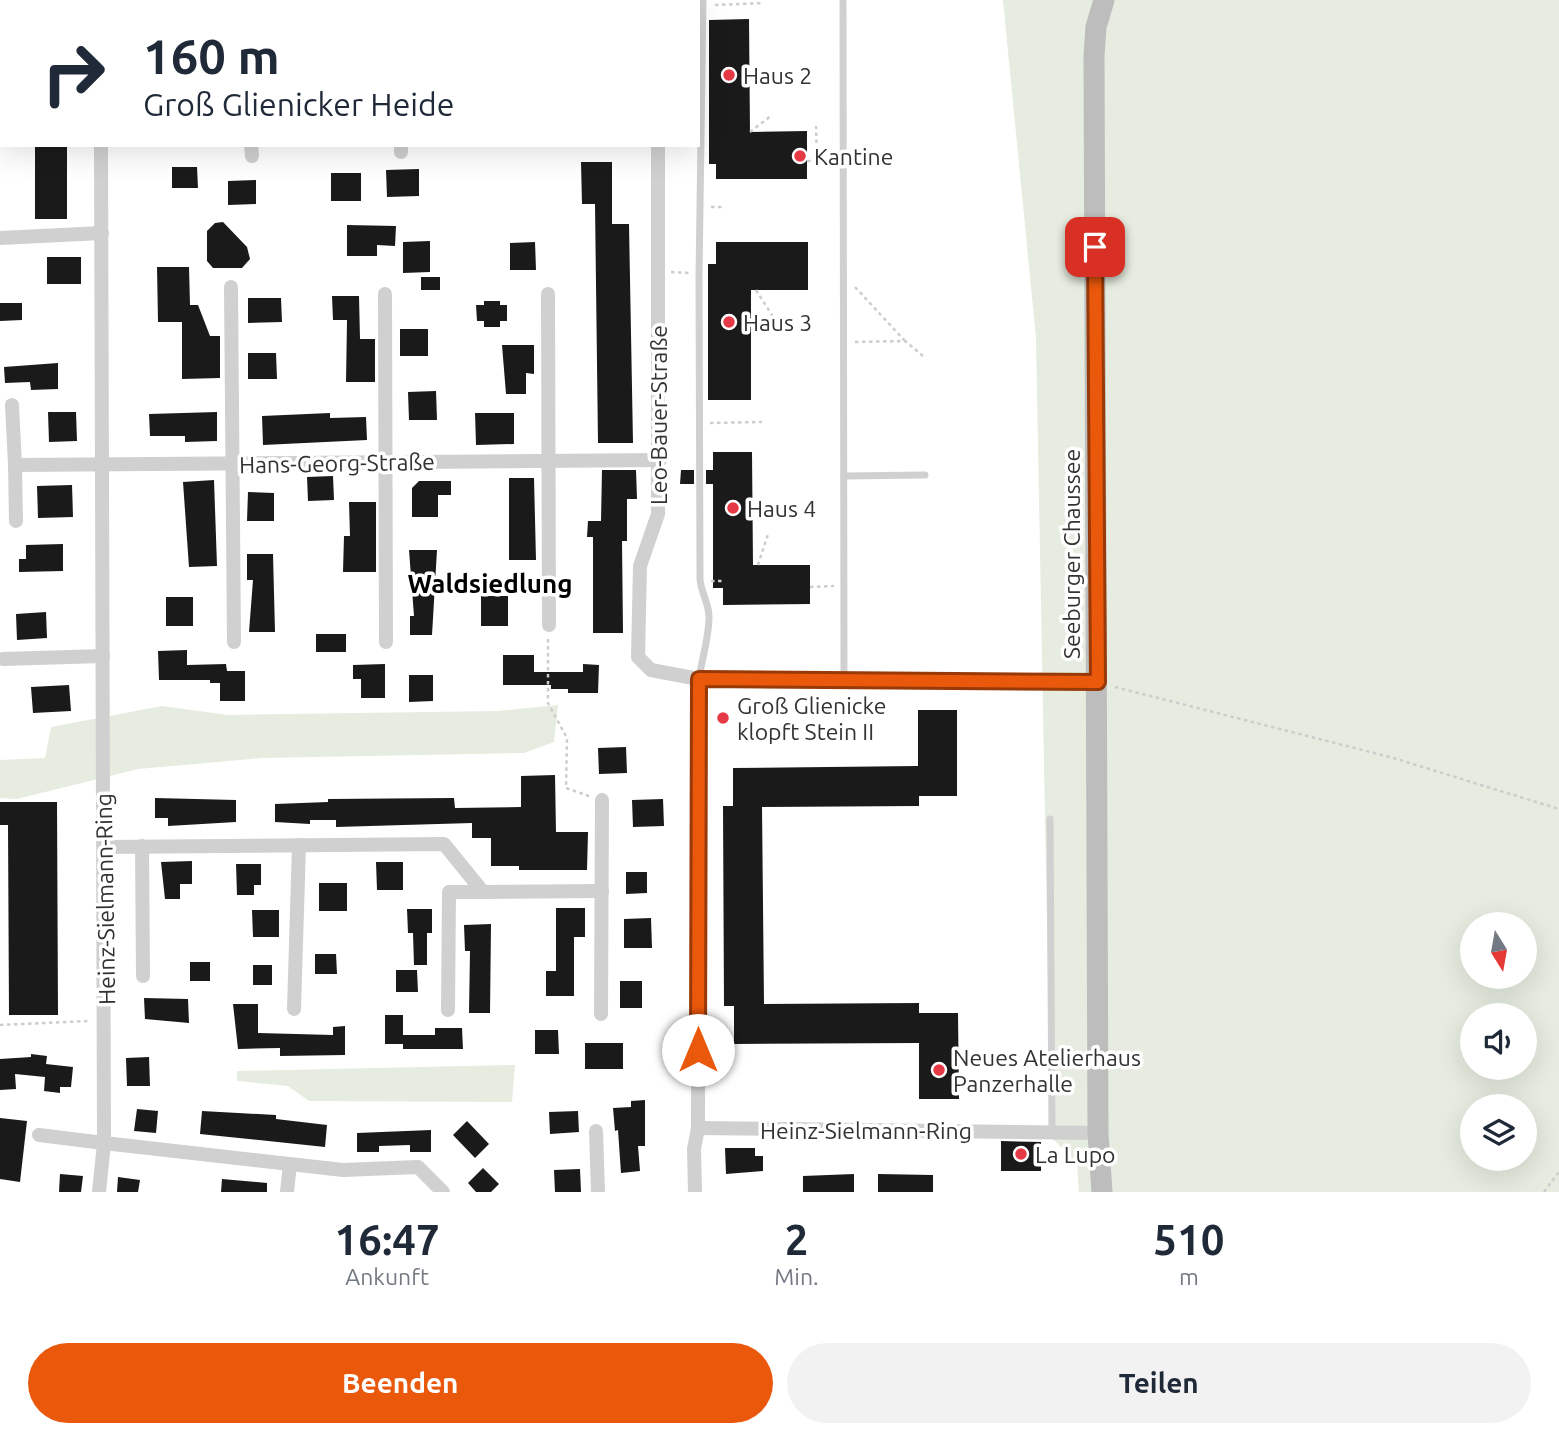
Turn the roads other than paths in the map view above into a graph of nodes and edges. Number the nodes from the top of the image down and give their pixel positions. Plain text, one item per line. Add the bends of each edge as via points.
1 (844, 0) edge
2 (1104, 0) edge
3 (703, 3) edge
4 (101, 147) edge
5 (658, 147) edge
6 (102, 233) junction
7 (0, 238) edge
8 (231, 287) dead end
9 (385, 294) dead end
10 (548, 294) dead end
11 (12, 405) dead end
12 (660, 460) junction
13 (387, 461) junction
14 (550, 461) junction
15 (102, 464) junction
16 (233, 464) junction
17 (15, 465) junction
18 (925, 475) dead end
19 (844, 476) junction
20 (16, 520) dead end
21 (549, 625) road end
22 (234, 642) dead end
23 (386, 642) dead end
24 (103, 656) junction
25 (3, 659) dead end
26 (699, 679) junction
27 (844, 680) junction
28 (1098, 682) junction
29 (602, 800) road end
30 (1050, 819) dead end
31 (299, 845) junction
32 (142, 846) junction
33 (105, 847) junction
34 (601, 891) junction
35 (483, 892) junction
36 (143, 976) dead end
37 (295, 1009) dead end
38 (449, 1010) dead end
39 (601, 1014) dead end
40 (698, 1128) junction
41 (596, 1130) dead end
42 (1052, 1131) junction
43 (1098, 1133) junction
44 (38, 1135) dead end
45 (104, 1143) junction
46 (290, 1164) junction
47 (99, 1192) edge
48 (287, 1192) edge
49 (443, 1192) edge
50 (598, 1192) edge
51 (695, 1192) edge
52 (1102, 1192) edge

1 - 19 lane
2 - 28 street, Seeburger Chaussee via 1094,56
3 - 26 lane via 701,593 709,618
4 - 6 street, Heinz-Sielmann-Ring
5 - 12 street, Leo-Bauer-Straße
6 - 7 street
6 - 15 street, Heinz-Sielmann-Ring
8 - 16 street
9 - 13 street
10 - 14 street
11 - 17 street
12 - 14 street, Hans-Georg-Straße
12 - 26 street, Leo-Bauer-Straße via 658,514 640,566 638,657 651,670
13 - 14 street, Hans-Georg-Straße
13 - 16 street, Hans-Georg-Straße
13 - 23 street
14 - 21 street
15 - 16 street, Hans-Georg-Straße
15 - 17 street, Hans-Georg-Straße
15 - 24 street, Heinz-Sielmann-Ring
16 - 22 street
17 - 20 street
18 - 19 lane
19 - 27 lane
24 - 25 street
24 - 33 street, Heinz-Sielmann-Ring
26 - 27 street, Leo-Bauer-Straße
26 - 40 street
27 - 28 street, Leo-Bauer-Straße
28 - 43 street, Seeburger Chaussee
29 - 34 street
30 - 42 lane
31 - 32 street
31 - 35 street via 444,844
31 - 37 street
32 - 33 street
32 - 36 street
33 - 45 street, Heinz-Sielmann-Ring
34 - 35 street
34 - 39 street
35 - 38 street via 449,892
40 - 42 street, Heinz-Sielmann-Ring
40 - 51 street
41 - 50 street
42 - 43 street, Heinz-Sielmann-Ring
43 - 52 street, Seeburger Chaussee
44 - 45 street
45 - 46 street
45 - 47 street, Heinz-Sielmann-Ring
46 - 48 street
46 - 49 street via 343,1170 418,1167

